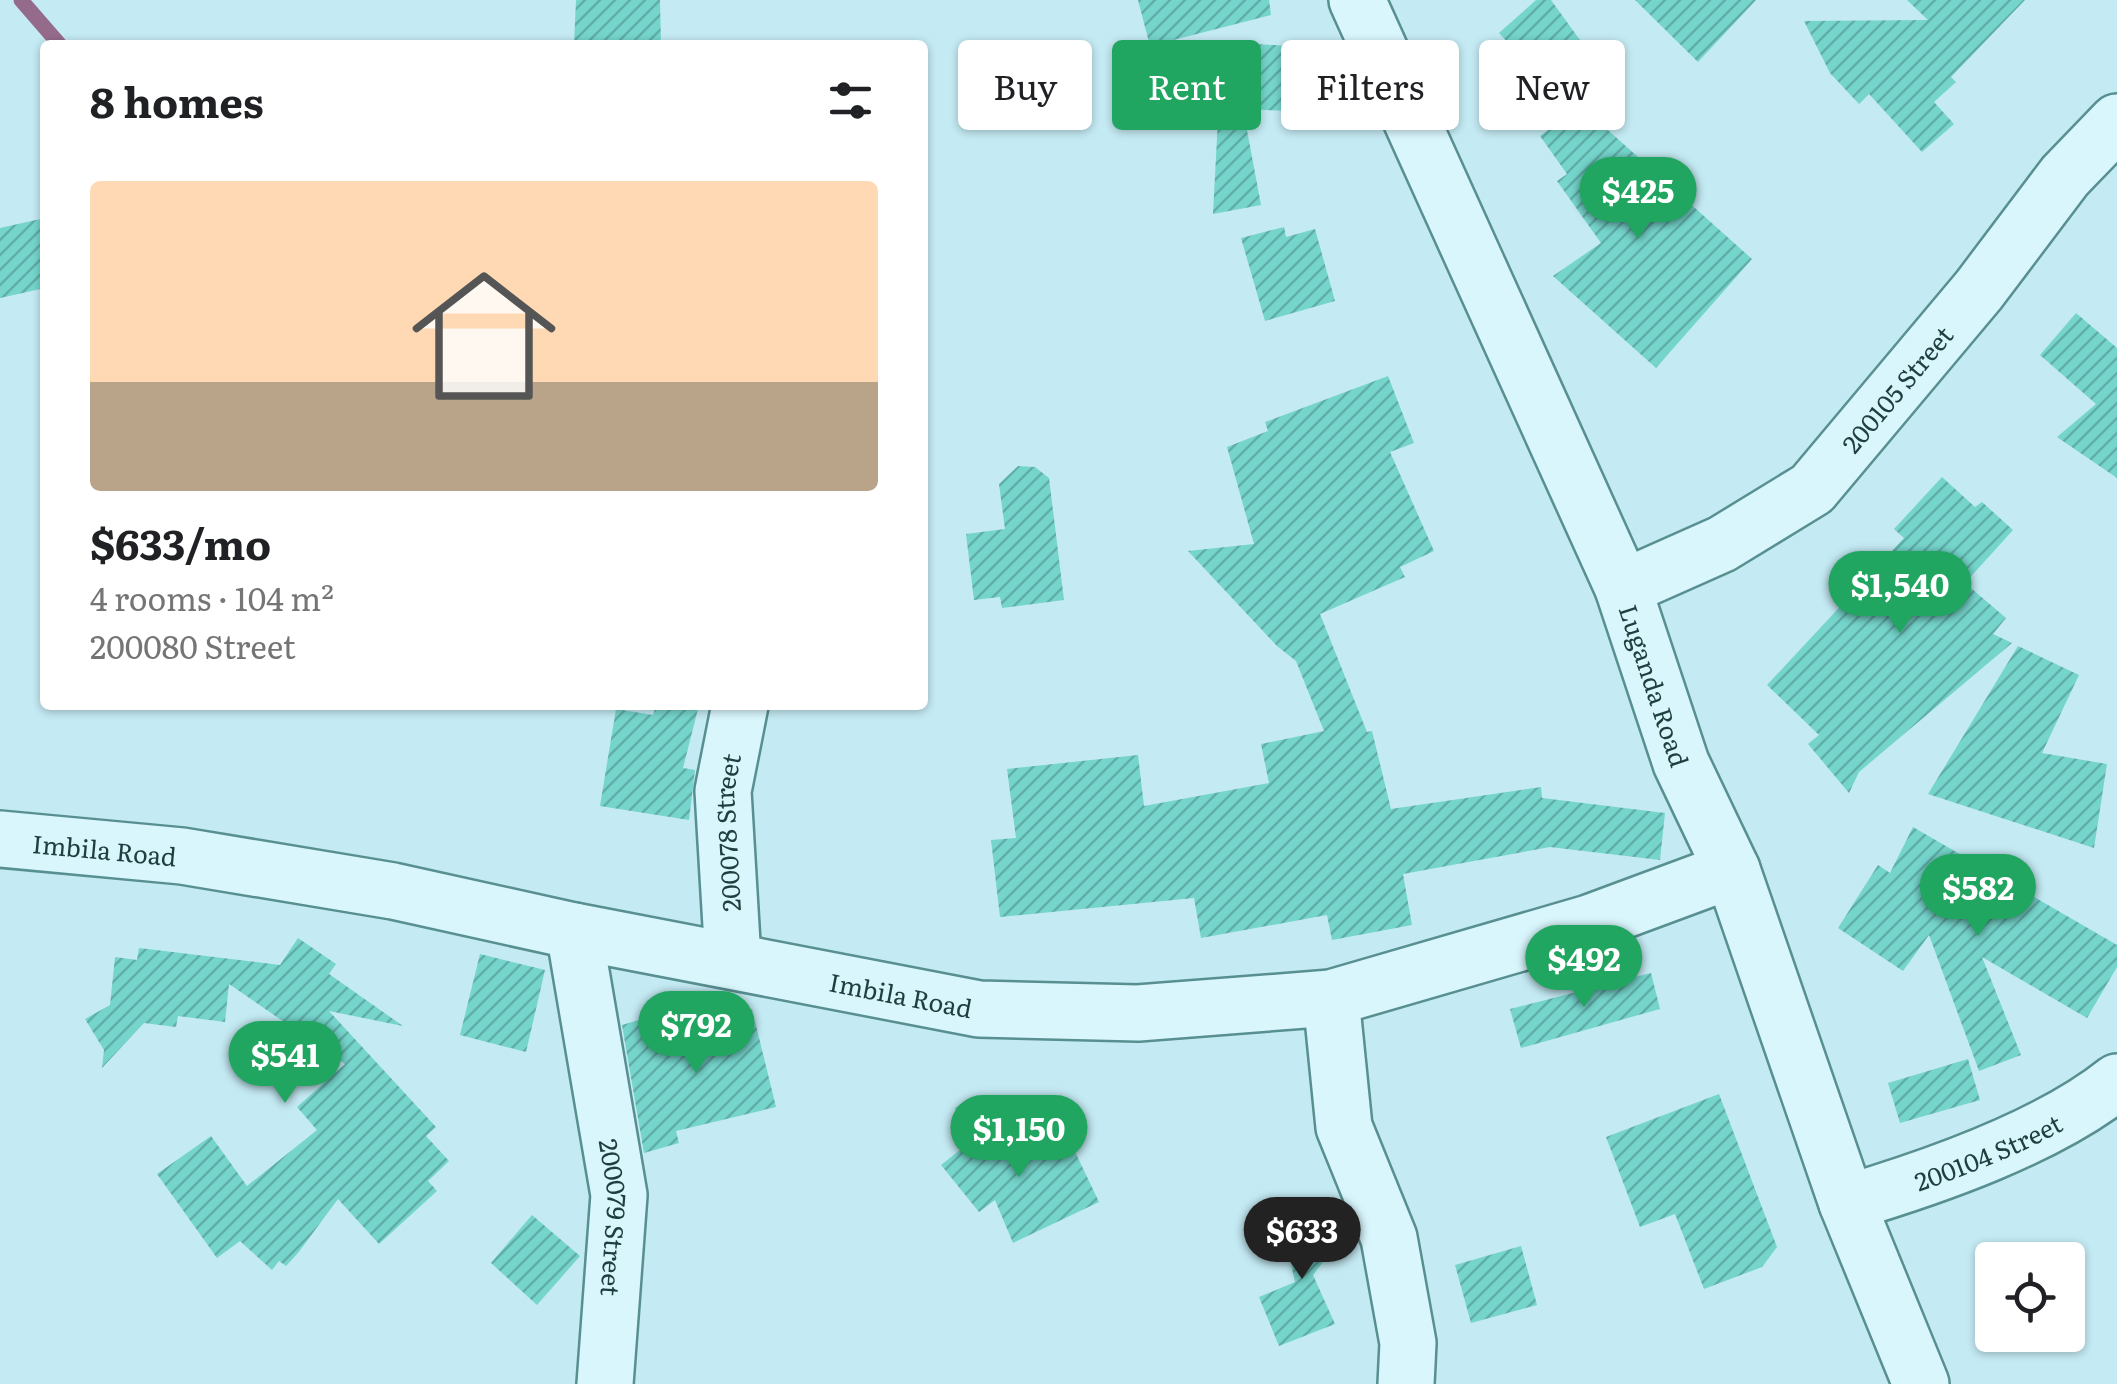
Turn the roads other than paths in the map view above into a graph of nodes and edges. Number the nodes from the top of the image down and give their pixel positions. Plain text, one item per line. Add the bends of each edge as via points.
1 (1357, 0) edge
2 (2117, 122) edge
3 (1623, 588) junction
4 (739, 710) edge
5 (0, 839) edge
6 (1732, 870) junction
7 (574, 932) junction
8 (733, 960) junction
9 (1331, 998) junction
10 (2117, 1082) edge
11 (1848, 1202) junction
12 (605, 1384) edge
13 (1406, 1384) edge
14 (1921, 1384) edge

1 - 3 street, Luganda Road
2 - 3 street, 200105 Street via 2065,176 1812,489 1722,544
3 - 6 street, Luganda Road via 1681,763
4 - 8 street, 200078 Street via 723,792
5 - 7 street, Imbila Road via 182,856 393,891
6 - 9 street, Imbila Road via 1589,923
6 - 11 street, Luganda Road
7 - 8 street, Imbila Road
7 - 12 street, 200079 Street via 620,1195
8 - 9 street, Imbila Road via 979,1008 1138,1013
9 - 13 street via 1344,1127 1389,1238 1408,1343
10 - 11 street, 200104 Street via 2092,1102 1990,1150
11 - 14 street, Luganda Road

